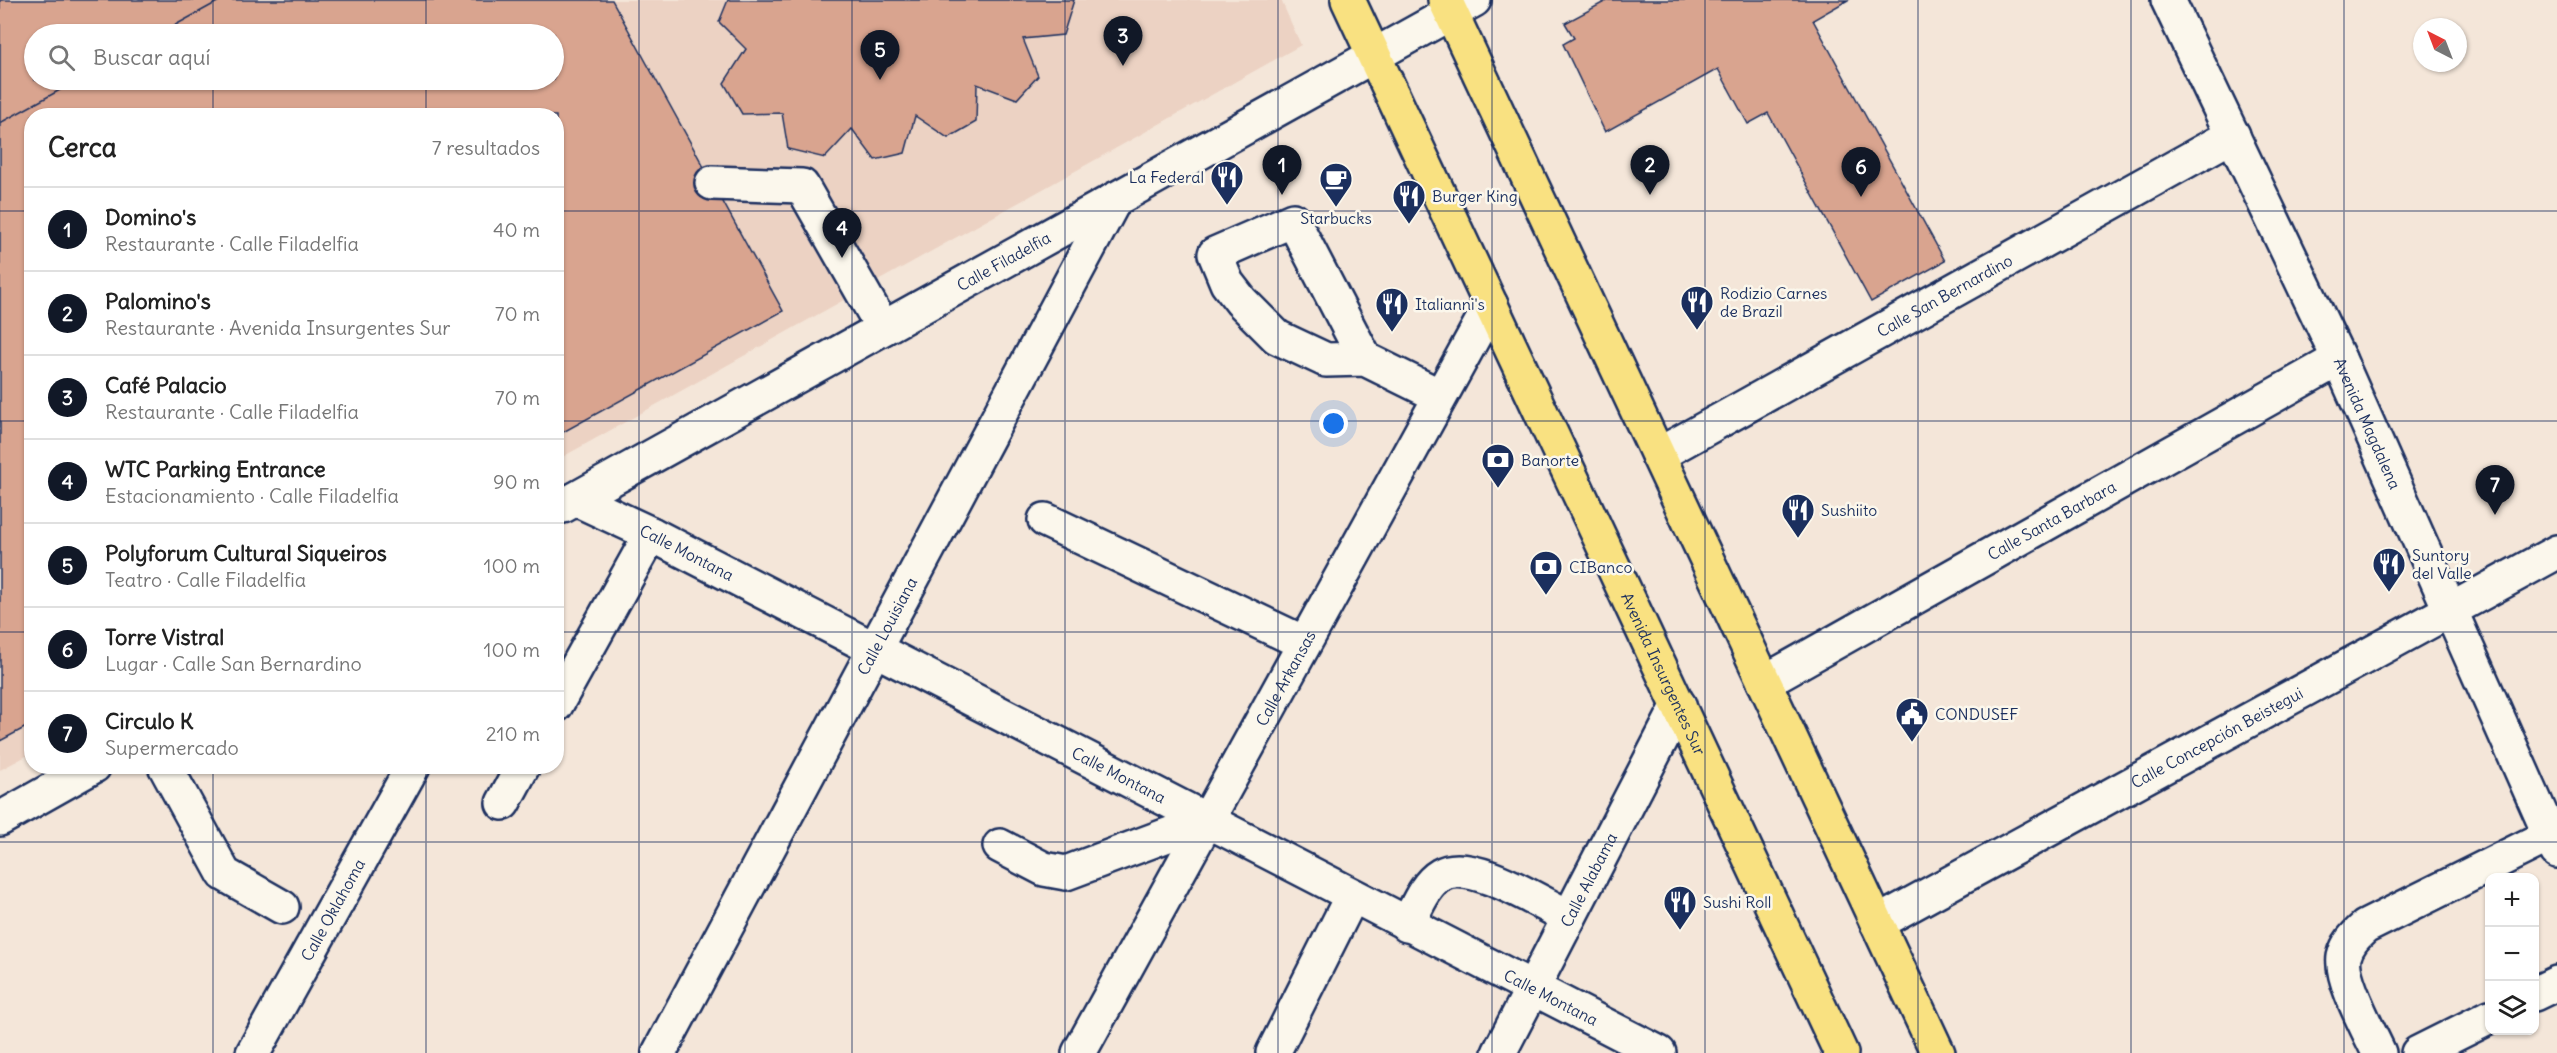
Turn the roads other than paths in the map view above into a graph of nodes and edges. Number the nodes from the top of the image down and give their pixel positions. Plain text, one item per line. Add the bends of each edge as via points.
1 (1348, 0) edge
2 (2168, 0) edge
3 (1456, 4) edge
4 (1374, 55) junction
5 (2233, 135) junction
6 (712, 183) dead end
7 (1115, 199) junction
8 (1491, 305) junction
9 (883, 328) junction
10 (1365, 359) junction
11 (2338, 359) junction
12 (1440, 396) junction
13 (1658, 454) junction
14 (566, 504) edge
15 (1045, 520) dead end
16 (651, 534) junction
17 (2557, 552) edge
18 (2448, 611) junction
19 (1304, 643) junction
20 (874, 650) junction
21 (1764, 682) junction
22 (564, 691) edge
23 (1679, 705) junction
24 (80, 774) edge
25 (169, 774) edge
26 (409, 774) edge
27 (519, 774) edge
28 (503, 803) dead end
29 (0, 819) edge
30 (1205, 821) junction
31 (2553, 843) edge
32 (1000, 846) dead end
33 (1352, 896) junction
34 (282, 907) dead end
35 (1569, 917) junction
36 (1877, 923) junction
37 (1407, 925) junction
38 (2557, 983) edge
39 (1531, 989) junction
40 (2539, 992) edge
41 (2485, 1020) edge
42 (253, 1053) edge
43 (660, 1053) edge
44 (1079, 1053) edge
45 (1272, 1053) edge
46 (1499, 1053) edge
47 (1659, 1053) edge
48 (1841, 1053) edge
49 (1938, 1053) edge
50 (2379, 1053) edge
51 (2418, 1053) edge

1 - 4 main road, Avenida Insurgentes Sur
2 - 5 street, Avenida Magdalena
3 - 4 street, Calle Filadelfia
3 - 13 main road
4 - 7 street, Calle Filadelfia
4 - 8 main road, Avenida Insurgentes Sur
5 - 11 street, Avenida Magdalena
5 - 13 street, Calle San Bernardino
6 - 9 street via 802,186
7 - 9 street, Calle Filadelfia
7 - 20 street, Calle Louisiana
8 - 12 street, Calle Arkansas
8 - 23 main road, Avenida Insurgentes Sur
9 - 14 street, Calle Filadelfia
10 - 10 street via 1293,220 1215,255 1240,301 1277,337 1326,360
10 - 12 street
11 - 18 street, Avenida Magdalena
11 - 21 street, Calle Santa Barbara
12 - 19 street, Calle Arkansas
13 - 21 main road
14 - 16 street, Calle Montana
15 - 19 street
16 - 20 street, Calle Montana
16 - 22 street
17 - 18 street, Calle Concepción Beistegui
18 - 31 street, Avenida Magdalena
18 - 36 street, Calle Concepción Beistegui
19 - 30 street, Calle Arkansas
20 - 30 street, Calle Montana
20 - 43 street, Calle Louisiana
21 - 36 main road
23 - 35 street, Calle Alabama
23 - 48 main road, Avenida Insurgentes Sur
24 - 29 street
25 - 34 street via 224,874
26 - 42 street, Calle Oklahoma
27 - 28 street
30 - 32 street via 1066,873 1044,869
30 - 33 street, Calle Montana
30 - 44 street, Calle Arkansas
31 - 50 street via 2365,927 2350,940 2343,958 2347,978
33 - 37 street, Calle Montana
33 - 45 street
35 - 37 street via 1479,873 1460,869 1441,875 1427,889
35 - 39 street, Calle Alabama
36 - 49 main road
37 - 39 street, Calle Montana
38 - 40 street
39 - 46 street, Calle Alabama
39 - 47 street, Calle Montana
41 - 51 street

